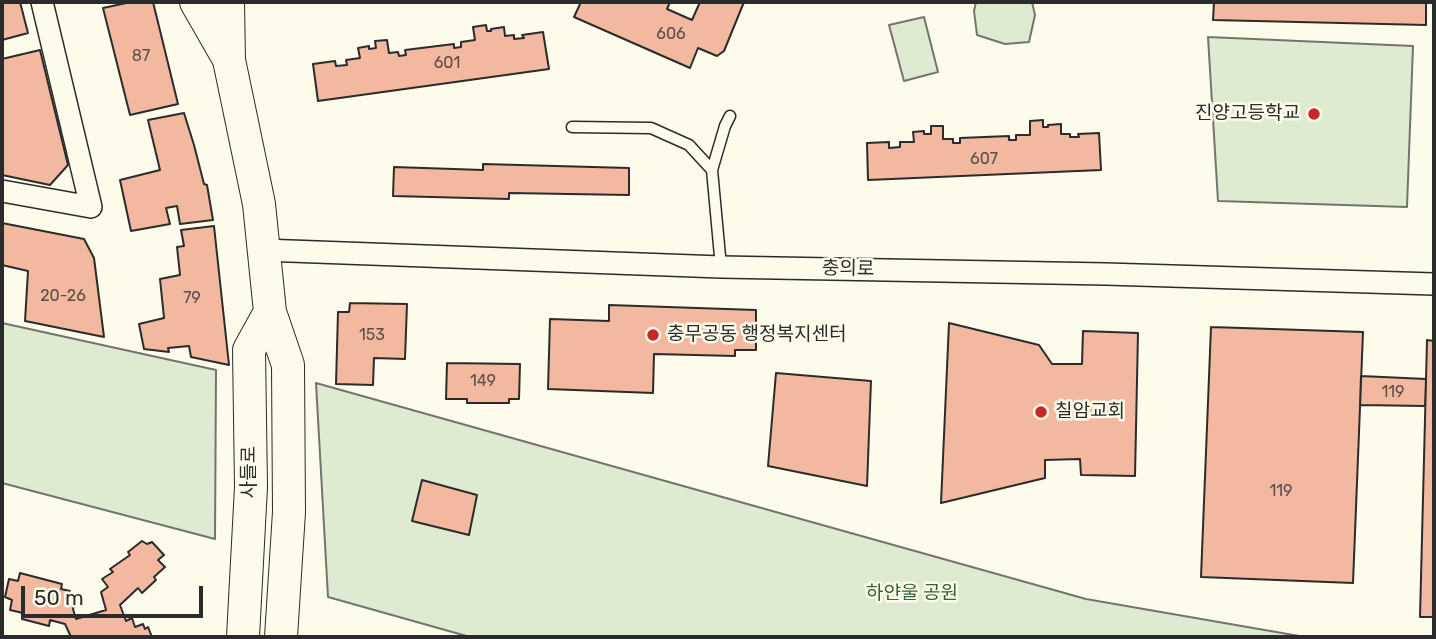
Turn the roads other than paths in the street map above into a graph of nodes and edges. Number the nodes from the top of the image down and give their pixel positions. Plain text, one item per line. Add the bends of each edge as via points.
1 (42, 2) edge
2 (196, 2) edge
3 (228, 2) edge
4 (229, 60) junction
5 (730, 116) dead end
6 (572, 127) dead end
7 (712, 170) junction
8 (2, 191) edge
9 (263, 250) junction
10 (721, 267) junction
11 (1434, 284) edge
12 (270, 312) junction
13 (243, 637) edge
14 (281, 637) edge

1 - 8 street via 91,207
2 - 4 street, 사들로
3 - 4 street, 사들로
4 - 9 street, 사들로 via 259,204
5 - 7 lane
6 - 7 lane via 651,128 689,145
7 - 10 lane
9 - 10 street, 충의로
9 - 12 street, 사들로
10 - 11 street, 충의로
12 - 13 street, 사들로 via 249,351 251,487
12 - 14 street, 사들로 via 288,365 289,512

